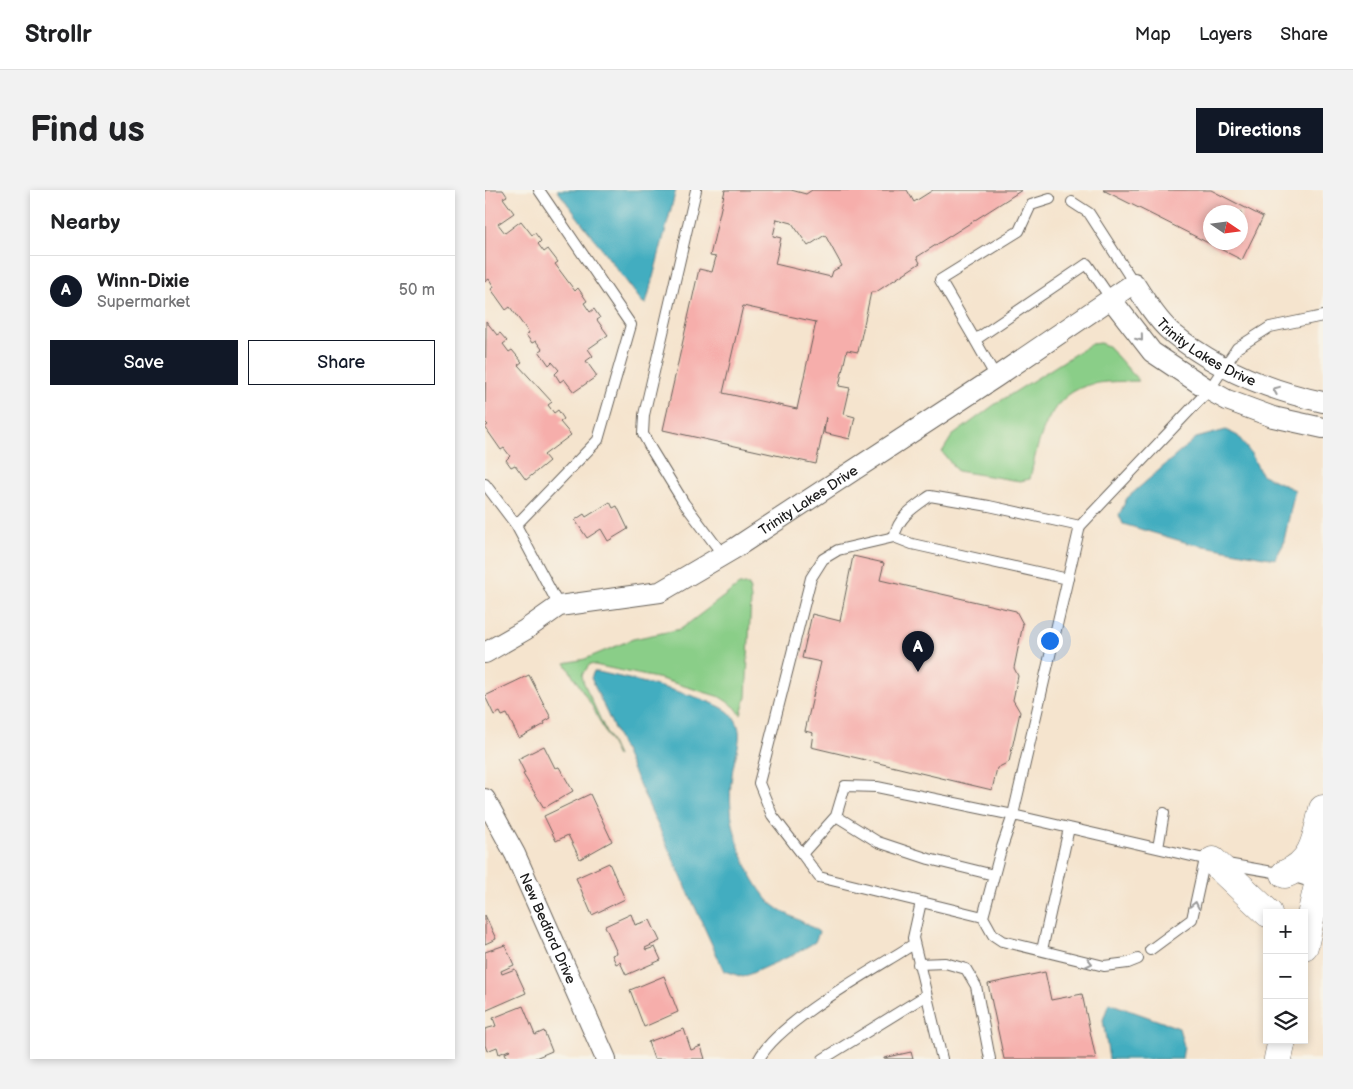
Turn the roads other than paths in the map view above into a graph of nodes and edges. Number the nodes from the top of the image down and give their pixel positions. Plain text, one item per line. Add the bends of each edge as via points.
1 (539, 190) edge
2 (696, 190) edge
3 (1050, 199) dead end
4 (1072, 202) dead end
5 (1134, 283) junction
6 (1111, 299) junction
7 (1323, 316) edge
8 (975, 340) junction
9 (1225, 368) junction
10 (996, 377) junction
11 (1209, 390) junction
12 (1323, 402) edge
13 (1323, 428) edge
14 (485, 484) edge
15 (516, 525) junction
16 (1080, 526) junction
17 (894, 537) junction
18 (723, 556) junction
19 (1068, 579) junction
20 (559, 606) junction
21 (485, 653) edge
22 (485, 799) edge
23 (1323, 809) edge
24 (1164, 813) dead end
25 (1013, 815) junction
26 (836, 816) junction
27 (1069, 828) junction
28 (1158, 848) junction
29 (802, 854) junction
30 (1209, 860) junction
31 (1285, 874) junction
32 (994, 875) junction
33 (1321, 879) edge
34 (921, 902) junction
35 (1264, 909) edge
36 (983, 917) junction
37 (1308, 930) edge
38 (914, 944) junction
39 (1042, 950) junction
40 (1150, 950) dead end
41 (1138, 959) dead end
42 (918, 964) junction
43 (925, 996) junction
44 (1281, 1044) edge
45 (606, 1059) edge
46 (759, 1059) edge
47 (823, 1059) edge
48 (942, 1059) edge
49 (990, 1059) edge
50 (1278, 1059) edge

1 - 15 lane via 631,325 598,440
2 - 18 lane via 643,434 684,503
3 - 8 lane via 1031,206 1019,231 941,280
4 - 5 lane via 1089,213
5 - 6 street, Trinity Lakes Drive
5 - 9 street, Trinity Lakes Drive via 1170,331
6 - 8 lane, Trinity Lakes Drive via 1087,264
6 - 10 street, Trinity Lakes Drive
6 -> 11 street, Trinity Lakes Drive via 1152,352
7 - 9 lane via 1269,327 1237,348
8 - 10 lane
9 - 11 lane
12 -> 9 street, Trinity Lakes Drive via 1284,394
10 - 18 street, Trinity Lakes Drive
11 - 13 street, Trinity Lakes Drive via 1273,417
11 - 16 lane
14 - 15 lane
15 - 20 lane
16 - 17 lane via 930,496 908,511 897,525
16 - 19 lane
17 - 19 lane via 911,544
17 - 29 lane via 838,550 823,559 811,578 759,783 772,815
18 - 20 street, Trinity Lakes Drive via 660,592
19 - 25 lane
20 - 21 street, Trinity Lakes Drive
22 - 45 street, New Bedford Drive via 515,854
23 - 31 main road via 1309,856 1303,864
24 - 28 lane
25 - 26 lane via 877,787 845,786
25 - 27 lane
25 - 32 lane
26 - 29 lane
26 - 32 lane via 878,842
27 - 28 lane
27 - 39 lane
28 - 30 lane
29 - 34 lane via 819,877
30 - 31 lane
30 - 35 main road
40 -> 30 lane via 1191,919
31 - 33 lane
32 - 36 lane
33 - 37 main road
34 - 36 lane
34 - 38 lane
36 - 39 lane via 993,935 1002,941
38 - 42 lane
38 - 46 lane via 831,997 775,1038
39 -> 41 lane via 1104,966
42 - 43 lane
42 - 49 lane via 945,964 966,969 976,986
43 - 47 lane
43 - 48 lane
44 - 50 main road

